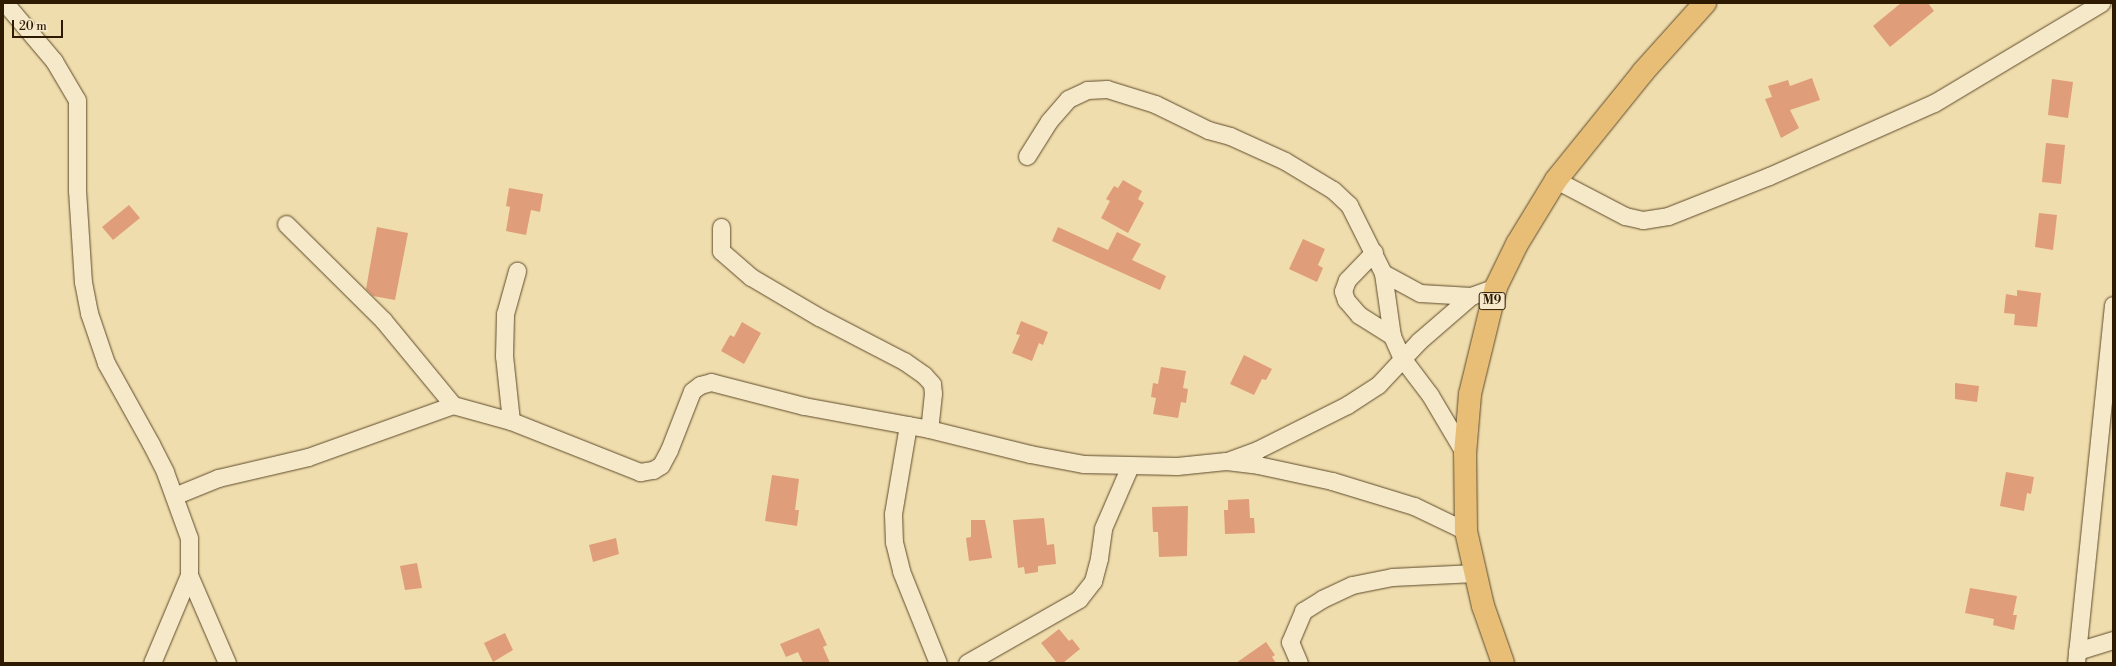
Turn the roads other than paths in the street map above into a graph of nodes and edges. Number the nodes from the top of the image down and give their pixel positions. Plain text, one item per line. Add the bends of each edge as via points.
1 (5, 3) edge
2 (1706, 3) edge
3 (2101, 3) edge
4 (1027, 156) dead end
5 (1556, 180) junction
6 (286, 224) dead end
7 (721, 228) dead end
8 (1374, 252) junction
9 (517, 272) dead end
10 (1383, 273) junction
11 (1496, 287) junction
12 (1471, 296) junction
13 (2113, 305) edge
14 (1392, 336) junction
15 (1402, 358) junction
16 (453, 405) junction
17 (511, 421) junction
18 (908, 425) junction
19 (929, 429) junction
20 (1464, 454) junction
21 (1226, 461) junction
22 (1130, 466) junction
23 (174, 496) junction
24 (1466, 531) junction
25 (1475, 573) junction
26 (190, 575) junction
27 (2113, 640) edge
28 (2076, 657) edge
29 (152, 663) edge
30 (227, 663) edge
31 (938, 663) edge
32 (967, 663) edge
33 (1299, 663) edge
34 (1503, 663) edge

1 - 23 street via 54,61 77,100 76,190 83,282 89,313 106,363 151,444
2 - 5 main road, M9 via 1638,78
3 - 5 street via 1934,103 1769,176 1668,216 1643,220 1625,216
4 - 8 street via 1049,121 1068,99 1087,90 1107,89 1155,104 1208,130 1230,136 1285,161 1333,190 1349,205
5 - 11 main road, M9 via 1517,244
6 - 16 street via 383,320
7 - 19 street via 721,251 751,277 819,317 904,361 924,375 932,384 933,393
8 - 10 street
8 - 14 street via 1351,275 1343,291 1346,300 1359,315
9 - 17 street via 505,314 504,356
10 - 12 street via 1420,294
10 - 14 street
11 - 12 street
11 - 20 main road, M9 via 1470,394
12 - 15 street
13 - 28 street
14 - 15 street
15 - 20 street via 1430,395
15 - 21 street via 1378,385 1347,405 1257,450
16 - 17 street
16 - 23 street via 308,457 218,478
17 - 18 street via 640,472 653,470 661,465 692,392 700,385 711,382 811,407
18 - 19 street
18 - 31 street via 893,514 894,542 900,571
19 - 22 street via 1030,454 1084,464
20 - 24 main road, M9
21 - 22 street
21 - 24 street via 1258,465 1332,481 1414,506
22 - 32 street via 1103,528 1100,558 1093,581 1080,599
23 - 26 street via 189,538
24 - 25 main road, M9
25 - 33 street via 1392,577 1352,585 1322,599 1302,611 1290,642
25 - 34 main road, M9 via 1489,627
26 - 29 street
26 - 30 street
27 - 28 street

